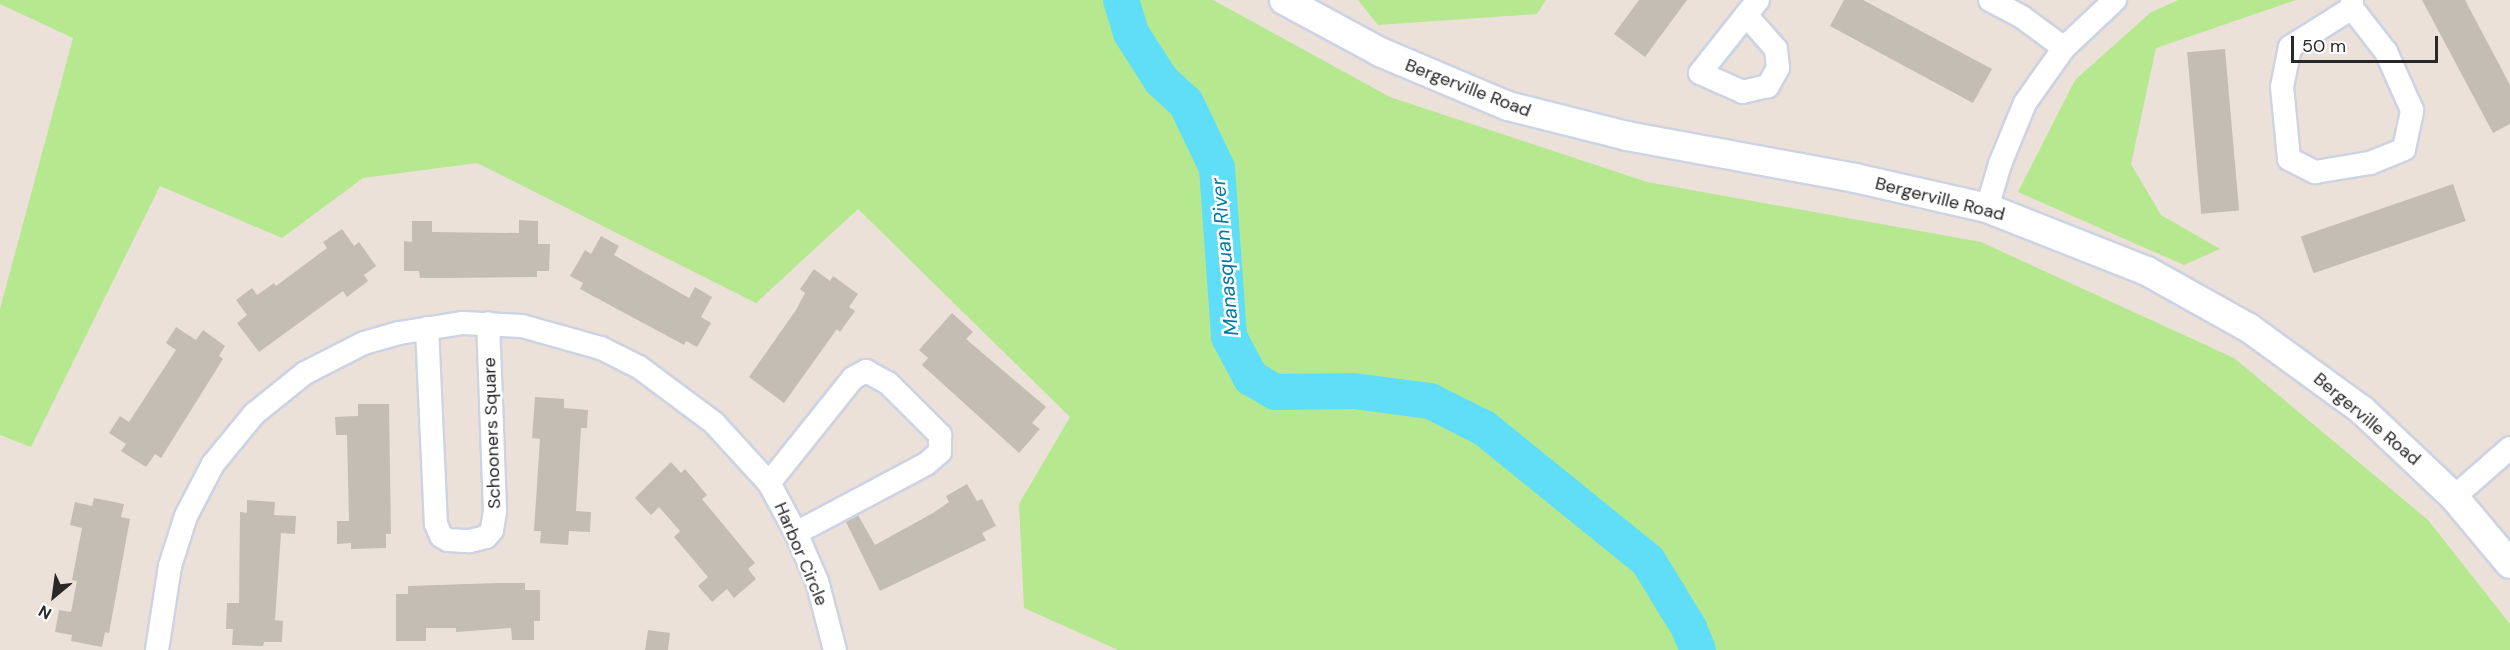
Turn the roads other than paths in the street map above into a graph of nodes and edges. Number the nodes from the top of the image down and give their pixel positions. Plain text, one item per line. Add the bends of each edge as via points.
1 (1284, 0) edge
2 (1990, 0) edge
3 (2115, 0) edge
4 (2352, 4) edge
5 (2027, 9) edge
6 (2064, 48) junction
7 (1987, 208) junction
8 (488, 323) junction
9 (427, 328) junction
10 (2510, 448) edge
11 (769, 483) junction
12 (2454, 496) junction
13 (796, 533) junction
14 (2510, 564) edge
15 (157, 650) edge
16 (836, 650) edge

1 - 7 street, Bergerville Road via 1400,62 1519,109 1627,136 1855,178
2 - 5 street
3 - 6 street
4 - 4 street via 2290,47 2282,87 2289,159 2315,172 2370,163 2404,149 2412,110 2386,52
5 - 6 street
6 - 7 street via 2025,104
7 - 12 street, Bergerville Road via 2147,272 2248,328 2362,410
8 - 9 street, Harbor Circle
8 - 9 street, Schooners Square via 495,518 486,537 470,541 448,540 441,536 436,524
8 - 11 street, Harbor Circle via 562,334 639,367 714,423
9 - 15 street, Harbor Circle via 364,343 332,357 280,391 233,437 213,464 186,516 170,566
10 - 12 street
11 - 13 street, Harbor Circle
11 - 13 street via 853,378 866,371 888,382 940,435 939,452 926,464
12 - 14 street, Bergerville Road
13 - 16 street, Harbor Circle via 817,582

